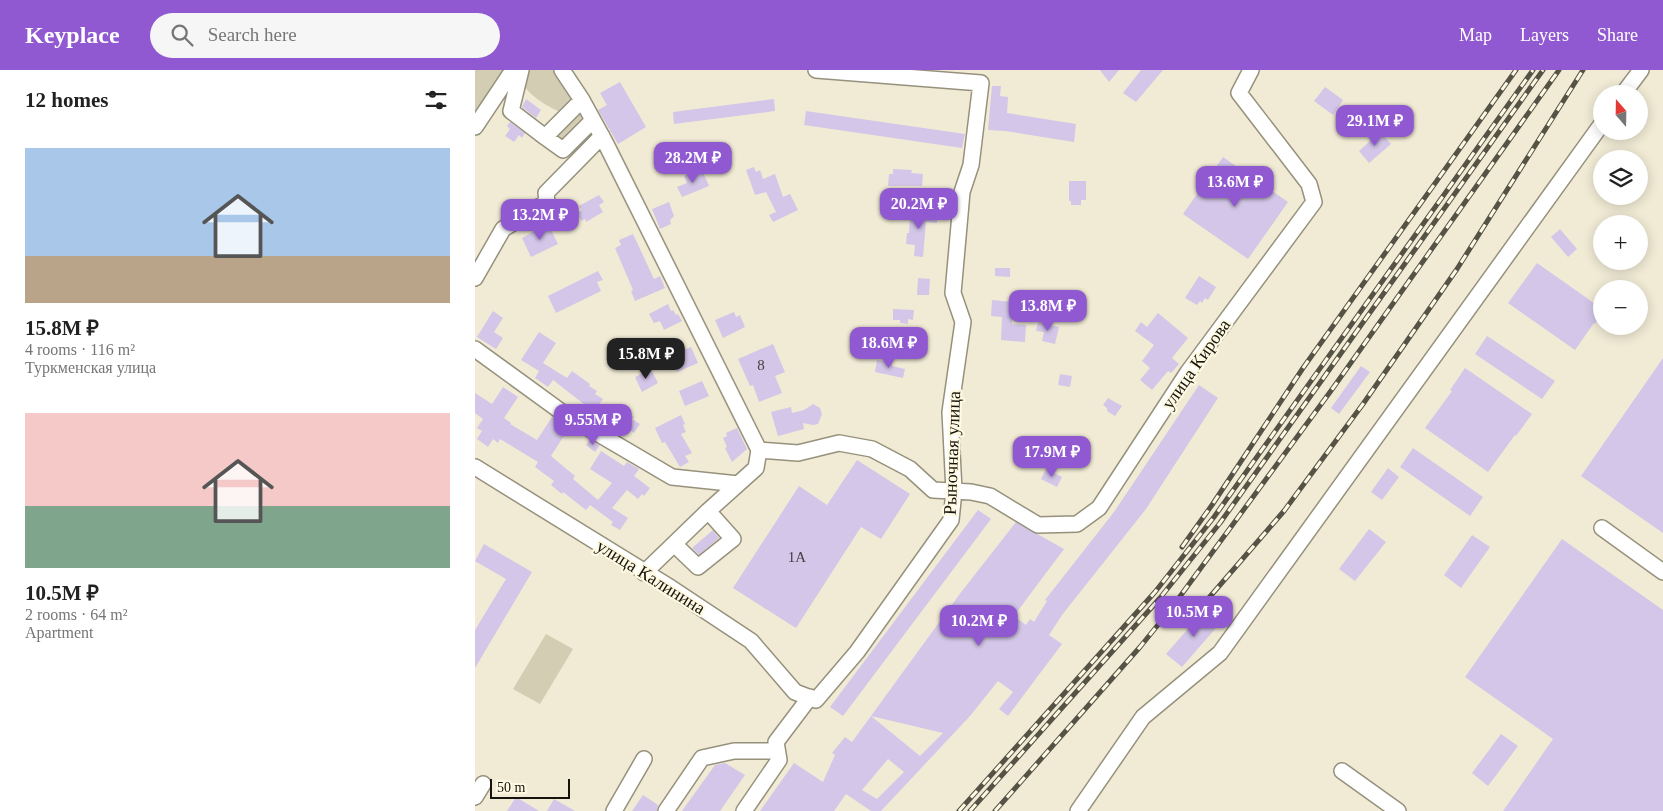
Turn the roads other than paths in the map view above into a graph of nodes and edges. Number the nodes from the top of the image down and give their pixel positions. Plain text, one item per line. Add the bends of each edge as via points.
1 (513, 70) edge
2 (521, 70) edge
3 (562, 70) edge
4 (816, 70) edge
5 (1251, 70) edge
6 (1641, 70) edge
7 (1630, 85) edge
8 (582, 100) junction
9 (593, 120) junction
10 (475, 127) edge
11 (1593, 135) edge
12 (602, 136) junction
13 (545, 137) junction
14 (475, 278) edge
15 (475, 350) edge
16 (759, 450) junction
17 (475, 467) edge
18 (738, 484) junction
19 (954, 491) junction
20 (707, 511) junction
21 (1602, 528) dead end
22 (674, 544) junction
23 (1663, 572) edge
24 (644, 573) junction
25 (813, 698) junction
26 (777, 751) junction
27 (644, 759) dead end
28 (1342, 771) dead end
29 (483, 784) dead end
30 (475, 798) edge
31 (615, 811) edge
32 (666, 811) edge
33 (744, 811) edge
34 (1078, 811) edge
35 (1398, 811) edge

1 - 10 street
2 - 13 street via 511,110
3 - 8 street
4 - 19 street, Рыночная улица via 981,83 971,165 962,192 953,293 963,322 950,412
5 - 19 street, улица Кирова via 1239,93 1309,184 1314,202 1188,372 1099,508 1077,524 1038,525 990,496
6 - 7 street
8 - 9 street
8 - 13 street
9 - 12 street
9 - 13 street via 563,150
11 - 34 street via 1220,653 1143,717
12 - 14 street via 545,193 547,202 503,228
12 - 16 street
15 - 18 street via 563,413 672,477
16 - 18 street via 756,468
16 - 19 street via 798,453 839,443 872,449 910,469 933,490
17 - 24 street, улица Калинина
18 - 20 street
19 - 25 street, Рыночная улица via 951,520 857,652
20 - 22 street
20 - 22 street via 733,539 698,567
21 - 23 street
22 - 24 street
24 - 25 street, улица Калинина via 751,641 795,692
25 - 26 street, Рыночная улица via 776,742
26 - 32 street via 733,751 702,758
26 - 33 street, Рыночная улица via 779,760
27 - 31 street
28 - 35 street
29 - 30 street

